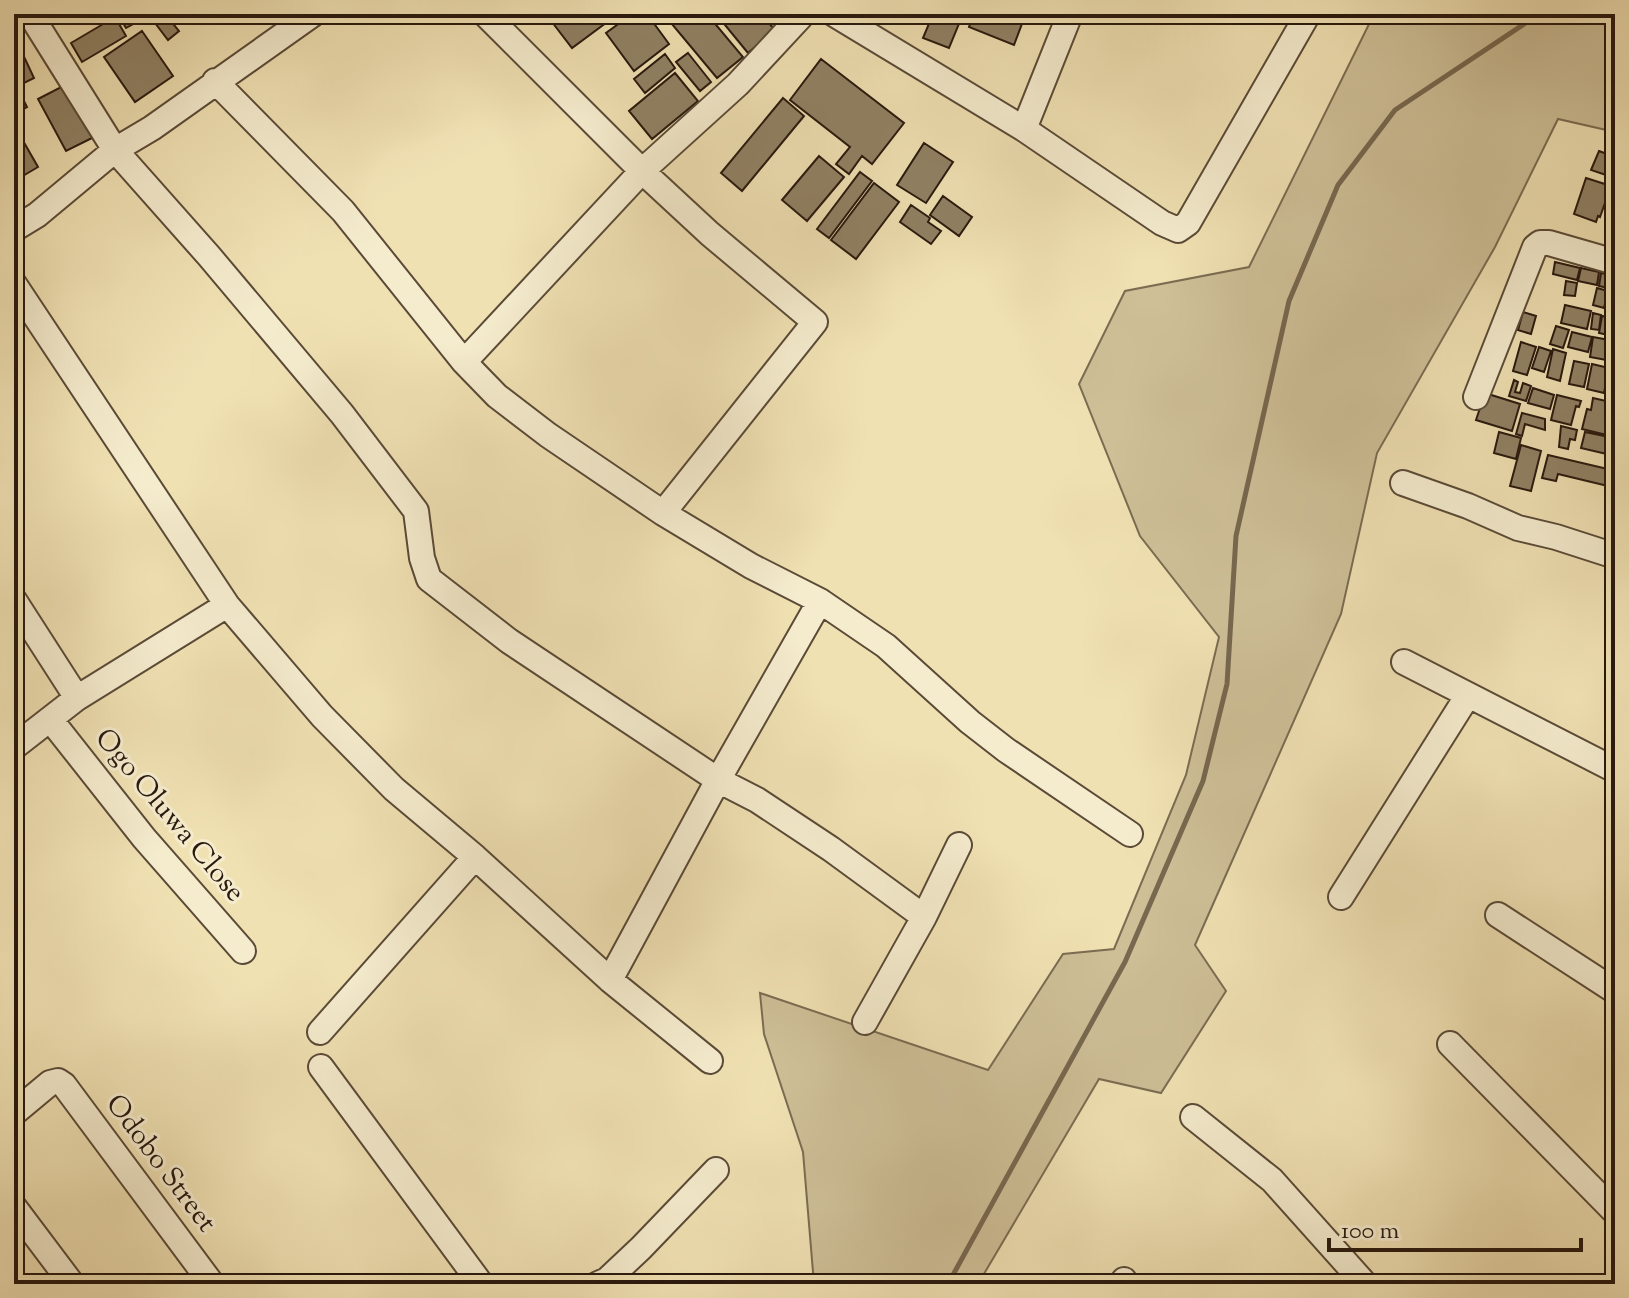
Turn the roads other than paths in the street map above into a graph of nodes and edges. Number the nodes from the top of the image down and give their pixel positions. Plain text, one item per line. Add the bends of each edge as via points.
1 (30, 14) edge
2 (313, 14) edge
3 (485, 14) edge
4 (803, 14) edge
5 (834, 14) edge
6 (1070, 14) edge
7 (1308, 14) edge
8 (215, 81) junction
9 (1024, 129) junction
10 (115, 150) junction
11 (642, 171) junction
12 (14, 229) edge
13 (1615, 262) edge
14 (14, 284) edge
15 (464, 362) junction
16 (1476, 397) dead end
17 (1403, 483) dead end
18 (663, 513) junction
19 (1615, 556) edge
20 (14, 600) edge
21 (820, 601) junction
22 (227, 605) junction
23 (1404, 662) dead end
24 (1468, 695) junction
25 (77, 698) junction
26 (50, 719) junction
27 (14, 747) edge
28 (1615, 770) edge
29 (718, 780) junction
30 (1130, 834) dead end
31 (959, 845) dead end
32 (475, 857) junction
33 (1341, 897) dead end
34 (1498, 915) dead end
35 (924, 917) junction
36 (243, 951) dead end
37 (610, 980) junction
38 (1615, 991) edge
39 (865, 1022) dead end
40 (320, 1032) dead end
41 (1450, 1044) dead end
42 (710, 1061) dead end
43 (321, 1067) dead end
44 (14, 1113) edge
45 (1193, 1117) dead end
46 (716, 1170) dead end
47 (14, 1207) edge
48 (1615, 1212) edge
49 (72, 1284) edge
50 (212, 1284) edge
51 (481, 1284) edge
52 (598, 1284) edge
53 (1365, 1284) edge

1 - 10 street
2 - 8 street
3 - 11 street
4 - 11 street via 738,84
5 - 9 street
6 - 9 street
7 - 9 street via 1188,223 1178,230
8 - 10 street
8 - 15 street via 343,211
10 - 12 street
10 - 29 street via 342,414 418,514 429,579 509,641
11 - 15 street
11 - 18 street via 815,322
13 - 16 street via 1549,243 1535,247
14 - 22 street
15 - 18 street via 497,396 548,435
17 - 19 street via 1518,528
18 - 21 street
20 - 25 street
21 - 29 street
21 - 30 street via 886,646 1006,750
22 - 25 street
22 - 32 street via 322,716 394,789
23 - 24 street
24 - 28 street
24 - 33 street
25 - 26 street
26 - 27 street
26 - 36 street, Ogo Oluwa Close
29 - 35 street via 831,849
29 - 37 street
31 - 35 street
32 - 37 street
32 - 40 street
34 - 38 street
35 - 39 street
37 - 42 street
41 - 48 street
43 - 51 street
44 - 50 street, Odobo Street via 50,1083 64,1085
45 - 53 street via 1272,1180
46 - 52 street
47 - 49 street

